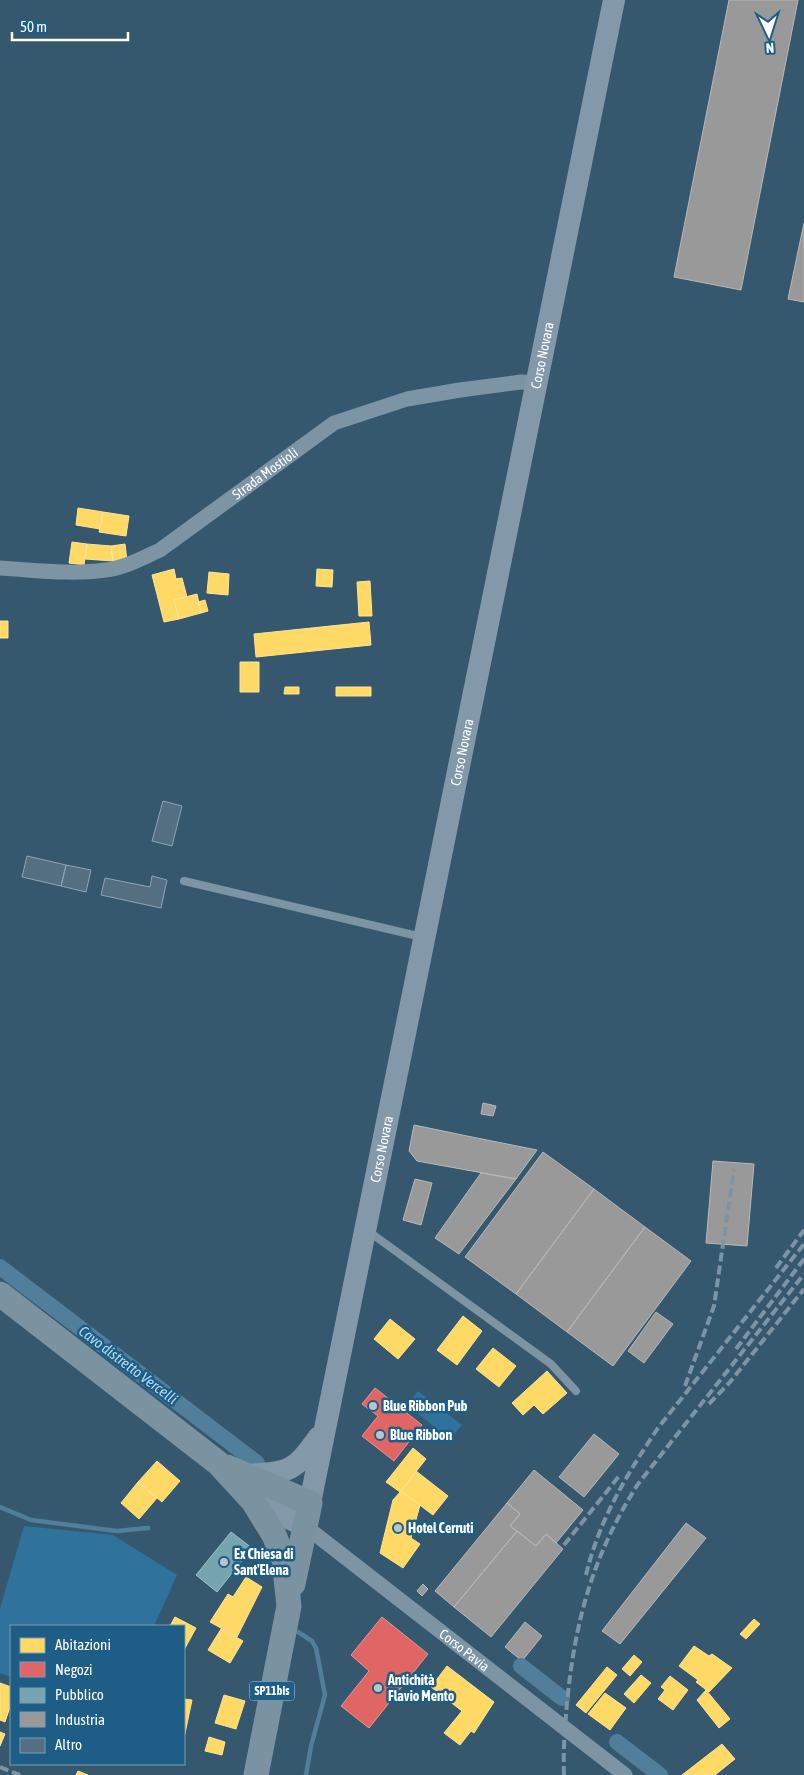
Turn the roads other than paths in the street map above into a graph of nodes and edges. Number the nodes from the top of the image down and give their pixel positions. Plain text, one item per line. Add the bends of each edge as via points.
1 (614, 0) edge
2 (536, 382) junction
3 (0, 568) edge
4 (184, 882) dead end
5 (424, 938) junction
6 (365, 1229) junction
7 (0, 1294) edge
8 (576, 1390) dead end
9 (324, 1430) junction
10 (218, 1464) junction
11 (248, 1475) junction
12 (253, 1502) junction
13 (307, 1514) junction
14 (289, 1606) junction
15 (256, 1775) edge
16 (625, 1775) edge

1 - 2 main road, Corso Novara / SP11bis
2 - 3 street, Strada Mostioli via 407,399 334,424 160,550 132,563 106,570 66,572
2 - 5 main road, Corso Novara / SP11bis
4 - 5 lane
5 - 6 main road, Corso Novara / SP11bis
6 - 8 lane via 551,1364
6 - 9 main road, Corso Novara / SP11bis
7 - 10 main road
9 - 11 main road via 303,1461 286,1472
9 - 13 main road, Corso Novara / SP11bis
10 - 11 main road
10 - 12 main road
11 - 13 main road
12 - 13 main road
12 - 14 main road via 274,1534 284,1560
13 - 14 main road, Corso Novara / SP11bis
13 - 16 street, Corso Pavia
14 - 15 main road, SP11bis

